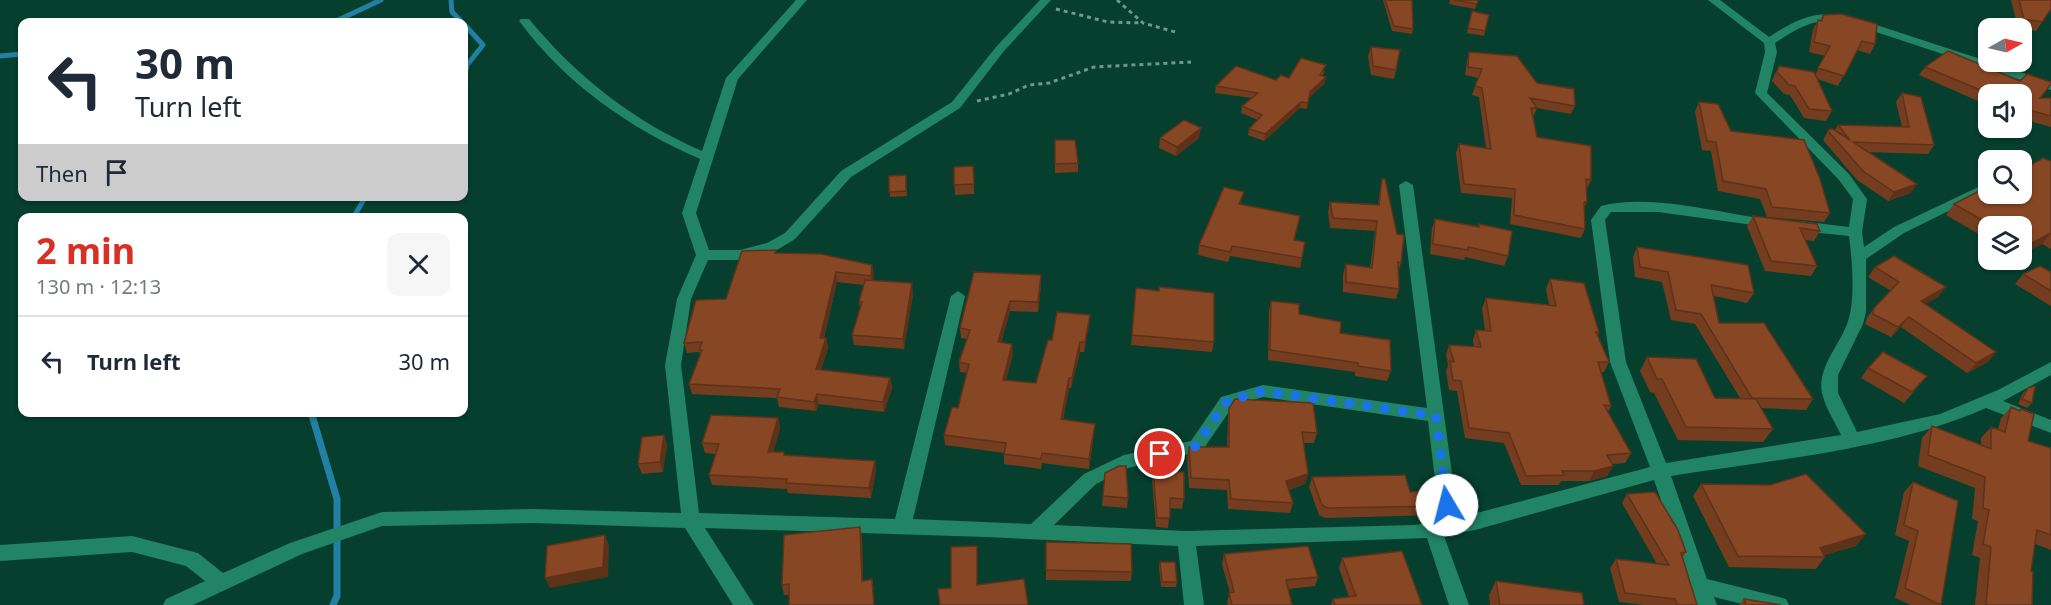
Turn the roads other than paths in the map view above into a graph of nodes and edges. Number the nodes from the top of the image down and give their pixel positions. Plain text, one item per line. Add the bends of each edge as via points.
1 (802, 0) edge
2 (1713, 0) edge
3 (1046, 1) edge
4 (525, 21) dead end
5 (1768, 42) junction
6 (2051, 86) edge
7 (707, 158) junction
8 (1406, 185) dead end
9 (1978, 191) edge
10 (1855, 231) junction
11 (703, 255) junction
12 (1859, 257) junction
13 (957, 296) dead end
14 (2051, 368) edge
15 (1987, 402) junction
16 (1436, 416) junction
17 (2051, 427) edge
18 (1852, 440) junction
19 (1660, 471) junction
20 (691, 522) junction
21 (902, 527) junction
22 (1442, 529) junction
23 (1033, 533) junction
24 (1186, 539) junction
25 (0, 553) edge
26 (220, 582) junction
27 (1699, 585) junction
28 (174, 605) edge
29 (744, 605) edge
30 (1194, 605) edge
31 (1459, 605) edge
32 (1707, 605) edge
33 (1779, 605) edge

1 - 7 street via 732,78
2 - 5 street
3 - 11 street via 1000,49 956,105 846,174 790,236 772,247 740,255
4 - 7 street via 551,56 628,119
5 - 6 street via 1809,18 1827,15
5 - 10 street via 1771,52 1761,93 1855,190 1860,199
7 - 11 street via 689,213
8 - 16 street
9 - 12 street via 1899,230
10 - 12 street
10 - 19 street via 1673,209 1617,207 1607,209 1598,220 1618,362
11 - 20 street via 684,299 673,365
12 - 18 street via 1855,324 1830,375 1830,393
13 - 21 street
14 - 15 street
15 - 17 street
15 - 18 street via 1943,420
16 - 22 street
16 - 23 street via 1263,391 1227,401 1196,446 1124,462 1090,479
18 - 19 street
19 - 22 street via 1475,524
19 - 27 street
20 - 21 street
20 - 26 street via 533,516 382,519 296,549
20 - 29 street
21 - 23 street
22 - 24 street
22 - 31 street
23 - 24 street
24 - 30 street
25 - 26 street via 132,544 191,559
26 - 28 street
27 - 32 street
27 - 33 street

